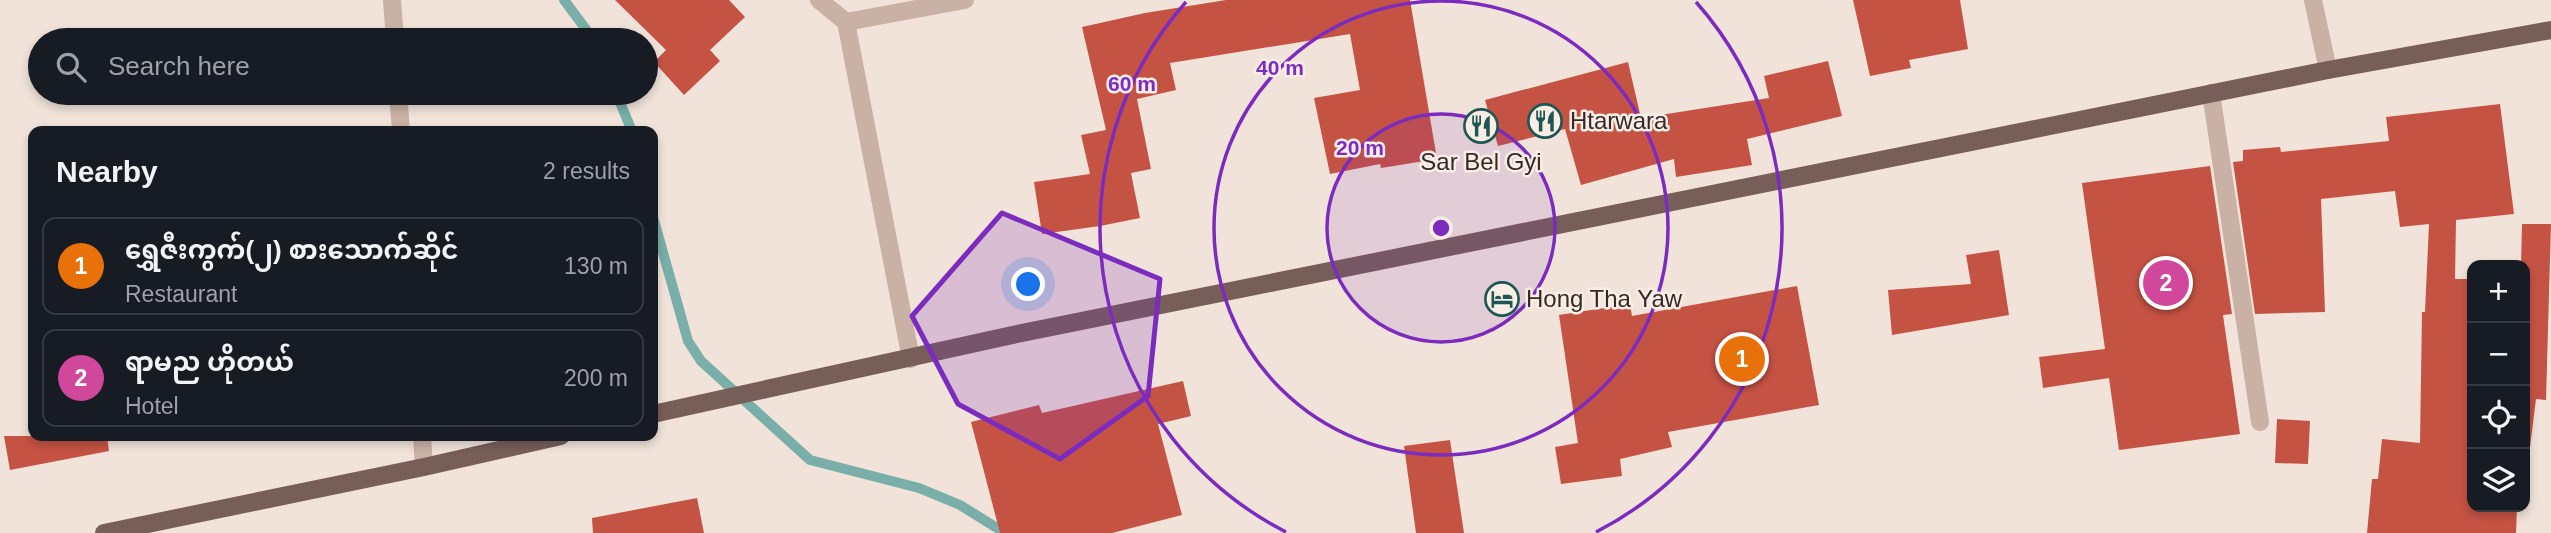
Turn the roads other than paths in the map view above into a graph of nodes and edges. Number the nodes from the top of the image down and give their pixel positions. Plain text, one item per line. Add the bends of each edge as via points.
1 (392, 0) edge
2 (819, 0) edge
3 (965, 0) edge
4 (2313, 0) edge
5 (846, 22) junction
6 (394, 28) edge
7 (2551, 30) edge
8 (2328, 70) junction
9 (2211, 93) junction
10 (399, 105) edge
11 (401, 126) edge
12 (911, 359) junction
13 (658, 413) edge
14 (2260, 422) dead end
15 (422, 441) edge
16 (539, 441) edge
17 (424, 467) junction
18 (104, 533) edge

1 - 6 street
2 - 5 street
3 - 5 street
4 - 8 street
5 - 12 street
7 - 8 main road
8 - 9 main road
9 - 12 main road
9 - 14 street
10 - 11 street
12 - 13 main road
15 - 17 street
16 - 17 main road
17 - 18 main road

